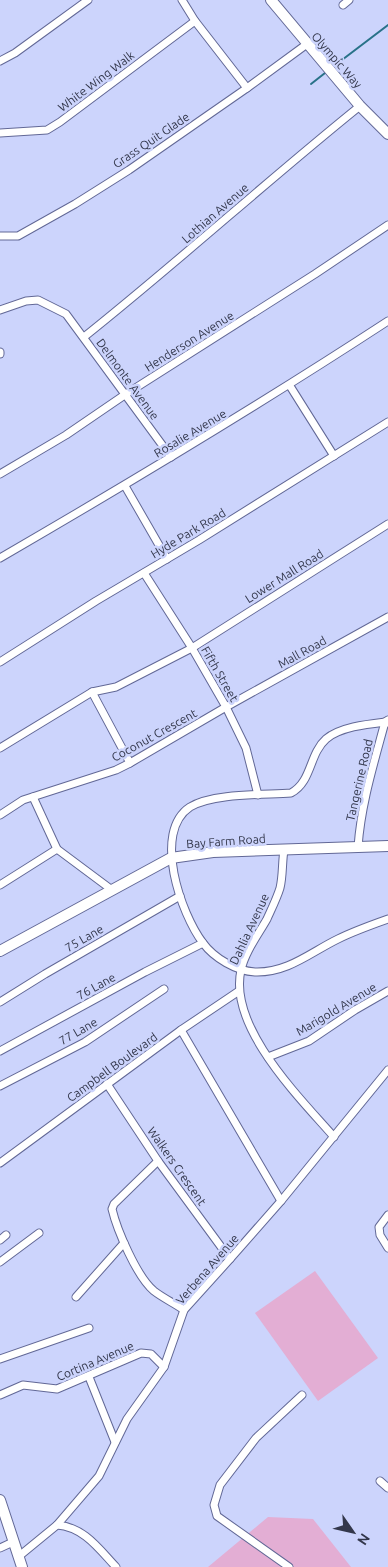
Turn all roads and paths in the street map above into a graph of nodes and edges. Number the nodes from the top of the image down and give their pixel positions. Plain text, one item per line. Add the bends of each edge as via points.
1 (88, 0) edge
2 (182, 0) edge
3 (271, 0) edge
4 (349, 0) edge
5 (343, 5) dead end
6 (195, 21) junction
7 (307, 44) junction
8 (0, 61) edge
9 (247, 88) junction
10 (360, 106) junction
11 (0, 133) edge
12 (388, 134) edge
13 (388, 225) edge
14 (0, 236) edge
15 (0, 310) edge
16 (388, 321) edge
17 (84, 337) junction
18 (290, 386) junction
19 (126, 394) junction
20 (388, 422) edge
21 (334, 456) junction
22 (171, 457) junction
23 (0, 474) edge
24 (125, 486) junction
25 (388, 524) edge
26 (0, 558) edge
27 (167, 559) junction
28 (144, 573) junction
29 (388, 617) edge
30 (192, 648) junction
31 (0, 662) edge
32 (92, 692) junction
33 (226, 707) junction
34 (387, 721) edge
35 (0, 748) edge
36 (130, 763) junction
37 (258, 795) junction
38 (33, 797) junction
39 (0, 815) edge
40 (388, 846) edge
41 (358, 847) junction
42 (57, 849) junction
43 (284, 850) junction
44 (171, 858) junction
45 (0, 885) edge
46 (112, 890) junction
47 (180, 896) junction
48 (388, 919) edge
49 (203, 943) junction
50 (0, 951) edge
51 (241, 969) junction
52 (164, 989) dead end
53 (388, 991) edge
54 (239, 992) junction
55 (0, 1002) edge
56 (181, 1030) junction
57 (0, 1051) edge
58 (268, 1057) junction
59 (388, 1070) edge
60 (107, 1084) junction
61 (0, 1086) edge
62 (334, 1137) junction
63 (158, 1161) junction
64 (0, 1163) edge
65 (280, 1201) junction
66 (388, 1215) edge
67 (39, 1233) dead end
68 (124, 1243) junction
69 (388, 1248) edge
70 (230, 1259) junction
71 (0, 1262) edge
72 (76, 1297) dead end
73 (184, 1310) junction
74 (89, 1328) dead end
75 (0, 1359) edge
76 (164, 1367) junction
77 (89, 1377) junction
78 (0, 1395) edge
79 (302, 1395) dead end
80 (115, 1442) junction
81 (380, 1481) dead end
82 (388, 1488) edge
83 (0, 1500) edge
84 (57, 1525) junction
85 (14, 1542) junction
86 (0, 1548) edge
87 (20, 1562) edge
88 (116, 1567) edge
89 (289, 1567) edge

1 - 8 street
2 - 6 street
3 - 7 street, Olympic Way
4 - 5 street
6 - 9 street
6 - 11 street, White Wing Walk via 47,130
7 - 9 street, Grass Quit Glade
7 - 10 street, Olympic Way
9 - 14 street, Grass Quit Glade via 129,170 41,224 18,236
10 - 12 street, Olympic Way
10 - 17 street, Lothian Avenue
13 - 19 street, Henderson Avenue
15 - 17 street, Delmonte Avenue via 38,300 66,314
16 - 18 street, Rosalie Avenue
17 - 19 street, Delmonte Avenue
18 - 21 street
18 - 22 street, Rosalie Avenue
19 - 22 street, Delmonte Avenue
19 - 23 street, Henderson Avenue
20 - 21 street, Hyde Park Road
21 - 27 street, Hyde Park Road
22 - 24 street, Rosalie Avenue
24 - 26 street, Rosalie Avenue
24 - 27 street
25 - 30 street, Lower Mall Road
27 - 28 street, Hyde Park Road
28 - 30 street, Fifth Street
28 - 31 street, Hyde Park Road
29 - 33 street, Mall Road
30 - 32 street, Lower Mall Road via 116,687
30 - 33 street, Fifth Street
32 - 35 street, Lower Mall Road
32 - 36 street
33 - 36 street, Coconut Crescent
33 - 37 street, Fifth Street via 246,748
34 - 37 street via 356,726 326,739 299,789 291,793
34 - 41 street, Tangerine Road via 370,778
36 - 38 street, Coconut Crescent
37 - 44 street via 210,799 190,808 177,821
38 - 39 street, Coconut Crescent
38 - 42 street
40 - 41 street, Bay Farm Road
41 - 43 street, Bay Farm Road
42 - 45 street
42 - 46 street
43 - 44 street, Bay Farm Road via 213,852
43 - 51 street, Dahlia Avenue via 280,888
44 - 46 street, Bay Farm Road
44 - 47 street
46 - 50 street, Bay Farm Road
47 - 49 street
47 - 55 street, 75 Lane
48 - 51 street via 337,939 290,966 257,972
49 - 51 street via 215,955
49 - 57 street, 76 Lane
51 - 54 street, Dahlia Avenue
52 - 61 street, 77 Lane via 85,1042
53 - 58 street, Marigold Avenue via 310,1041
54 - 56 street, Campbell Boulevard
54 - 58 street, Dahlia Avenue via 248,1022
56 - 60 street, Campbell Boulevard
56 - 65 street
58 - 62 street, Dahlia Avenue
59 - 62 street, Verbena Avenue
60 - 63 street, Walkers Crescent
60 - 64 street, Campbell Boulevard
62 - 65 street, Verbena Avenue
63 - 68 street via 114,1204 113,1213
63 - 70 street, Walkers Crescent
65 - 70 street, Verbena Avenue
66 - 69 street via 378,1227
67 - 71 street
68 - 72 street
68 - 73 street via 146,1282
70 - 73 street, Verbena Avenue
73 - 76 street, Verbena Avenue
74 - 75 street
76 - 77 street, Cortina Avenue via 151,1354 144,1352
76 - 80 street, Verbena Avenue via 127,1419
77 - 78 street, Cortina Avenue via 58,1389 22,1385
77 - 80 street
79 - 89 street via 256,1438 220,1485 214,1505 217,1516
80 - 84 street, Verbena Avenue via 100,1476
81 - 82 street
83 - 85 street
84 - 87 street, Verbena Avenue
84 - 88 street via 86,1535
85 - 86 street
85 - 87 street

